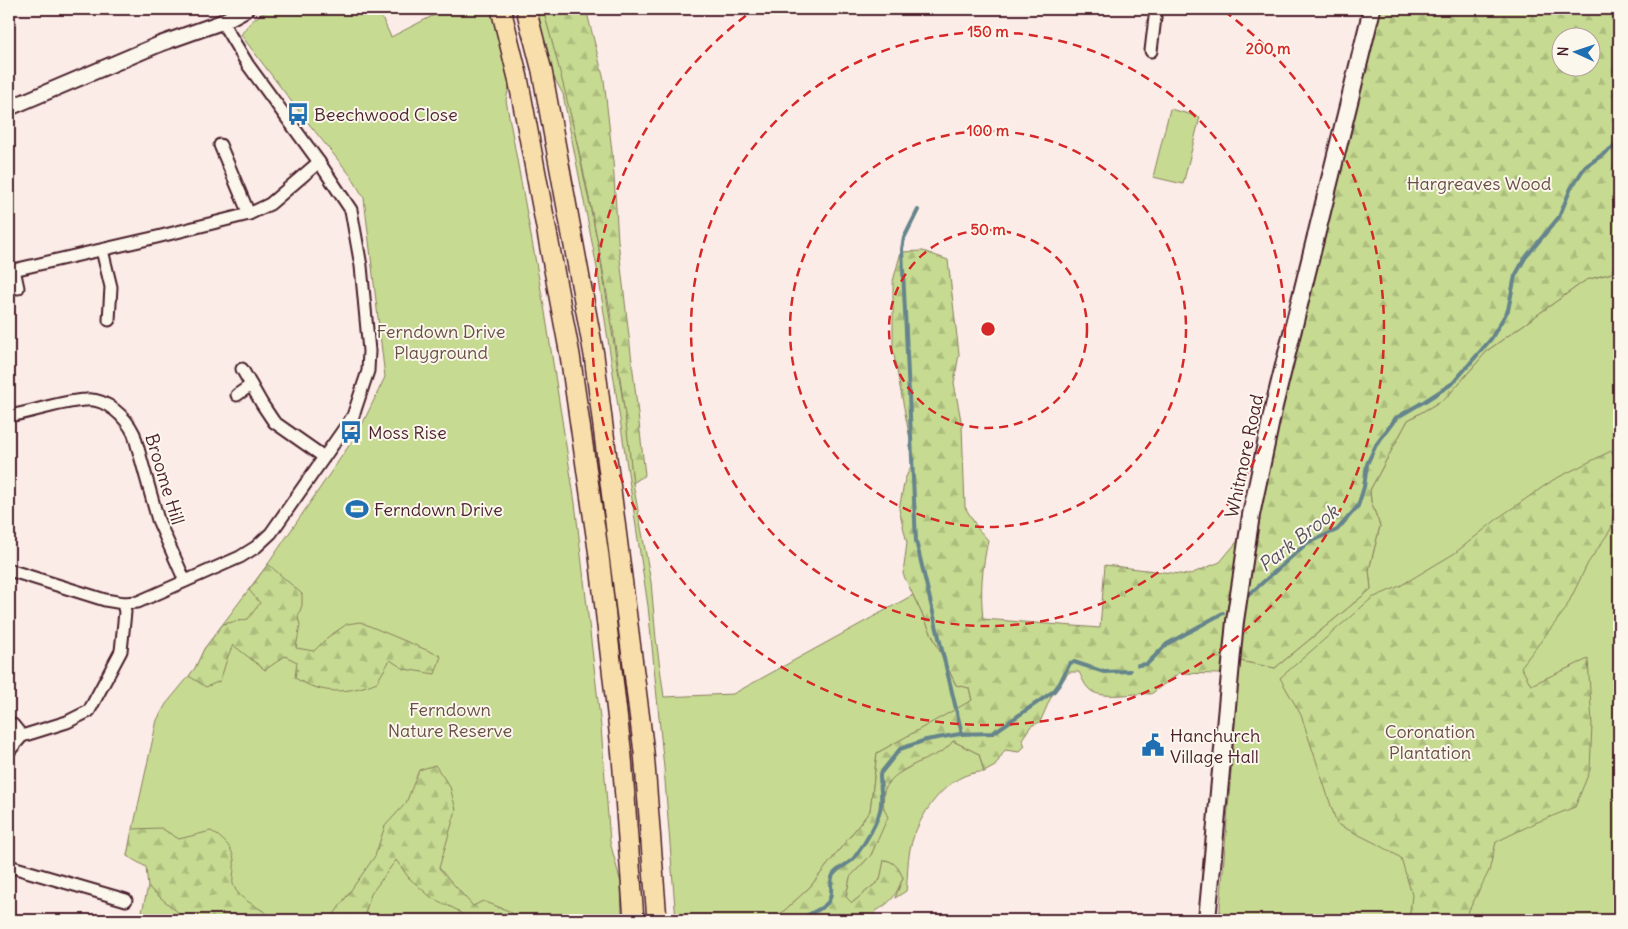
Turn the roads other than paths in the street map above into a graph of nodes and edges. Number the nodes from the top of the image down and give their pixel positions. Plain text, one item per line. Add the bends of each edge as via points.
1 (246, 9) edge
2 (501, 9) edge
3 (526, 9) edge
4 (1156, 9) edge
5 (1372, 9) edge
6 (222, 22) junction
7 (1152, 51) dead end
8 (9, 108) edge
9 (220, 145) dead end
10 (320, 162) junction
11 (249, 214) junction
12 (102, 250) junction
13 (11, 270) edge
14 (18, 288) dead end
15 (108, 320) dead end
16 (242, 370) dead end
17 (251, 385) junction
18 (237, 395) dead end
19 (9, 416) edge
20 (324, 457) junction
21 (9, 570) edge
22 (185, 581) junction
23 (123, 603) junction
24 (9, 723) edge
25 (22, 736) junction
26 (9, 751) edge
27 (9, 866) edge
28 (126, 900) dead end
29 (634, 920) edge
30 (657, 920) edge
31 (1207, 920) edge

1 - 6 street
2 - 29 highway via 518,78 570,355 599,556 621,747
3 - 30 highway via 542,71 594,355 644,752
4 - 7 street
5 - 31 main road, Whitmore Road via 1274,406 1251,515 1235,621
6 - 8 street via 160,44
6 - 10 street via 248,65
9 - 11 street
10 - 11 street via 270,204
10 - 20 street via 351,210 361,266 369,351 368,371 353,416
11 - 12 street
12 - 13 street
12 - 15 street via 111,287
13 - 14 street
16 - 17 street
17 - 18 street
17 - 20 street via 274,422
19 - 22 street, Broome Hill via 88,399 106,404 118,412 134,434 158,520
20 - 22 street via 271,533 240,557
21 - 23 street
22 - 23 street via 138,602
23 - 25 street via 121,651 89,710 67,722
24 - 25 street
25 - 26 street
27 - 28 street

